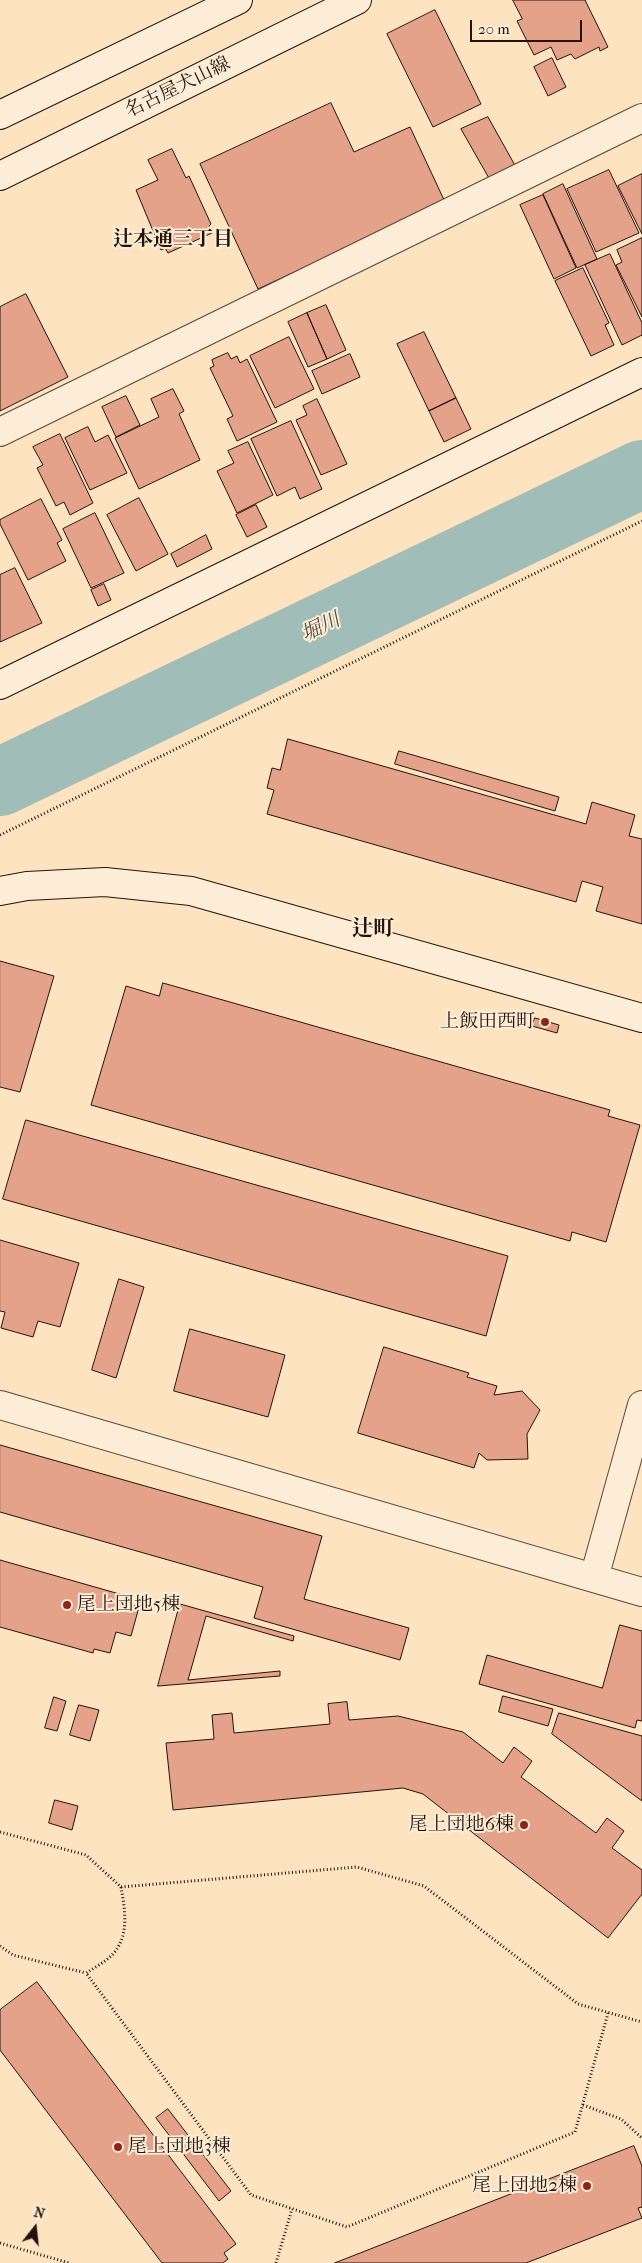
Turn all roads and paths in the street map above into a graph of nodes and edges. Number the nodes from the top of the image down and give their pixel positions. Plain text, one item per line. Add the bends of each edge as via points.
1 (238, 0) edge
2 (357, 0) edge
3 (0, 115) edge
4 (642, 118) edge
5 (0, 176) edge
6 (642, 372) edge
7 (0, 432) edge
8 (642, 521) edge
9 (0, 685) edge
10 (0, 835) edge
11 (0, 891) edge
12 (642, 1018) edge
13 (0, 1405) edge
14 (642, 1406) edge
15 (594, 1578) junction
16 (642, 1592) edge
17 (0, 1832) edge
18 (121, 1887) junction
19 (0, 1946) edge
20 (86, 1973) junction
21 (608, 2013) junction
22 (642, 2022) edge
23 (583, 2105) junction
24 (642, 2138) edge
25 (292, 2209) junction
26 (0, 2243) edge
27 (69, 2263) edge
28 (276, 2263) edge

1 - 3 street
2 - 5 street, 名古屋犬山線
4 - 7 street
6 - 9 street
8 - 10 path
11 - 12 street via 27,886 105,882 192,892
13 - 15 street
14 - 15 street
15 - 16 street
17 - 18 path via 86,1855
18 - 20 path via 126,1918 122,1938 112,1955
18 - 21 path via 357,1868 424,1886 578,2004
19 - 20 path via 13,1955
20 - 25 path via 250,2195
21 - 22 path
21 - 23 path
23 - 24 path via 621,2119
23 - 25 path via 576,2132 347,2227
25 - 28 path
26 - 27 path

